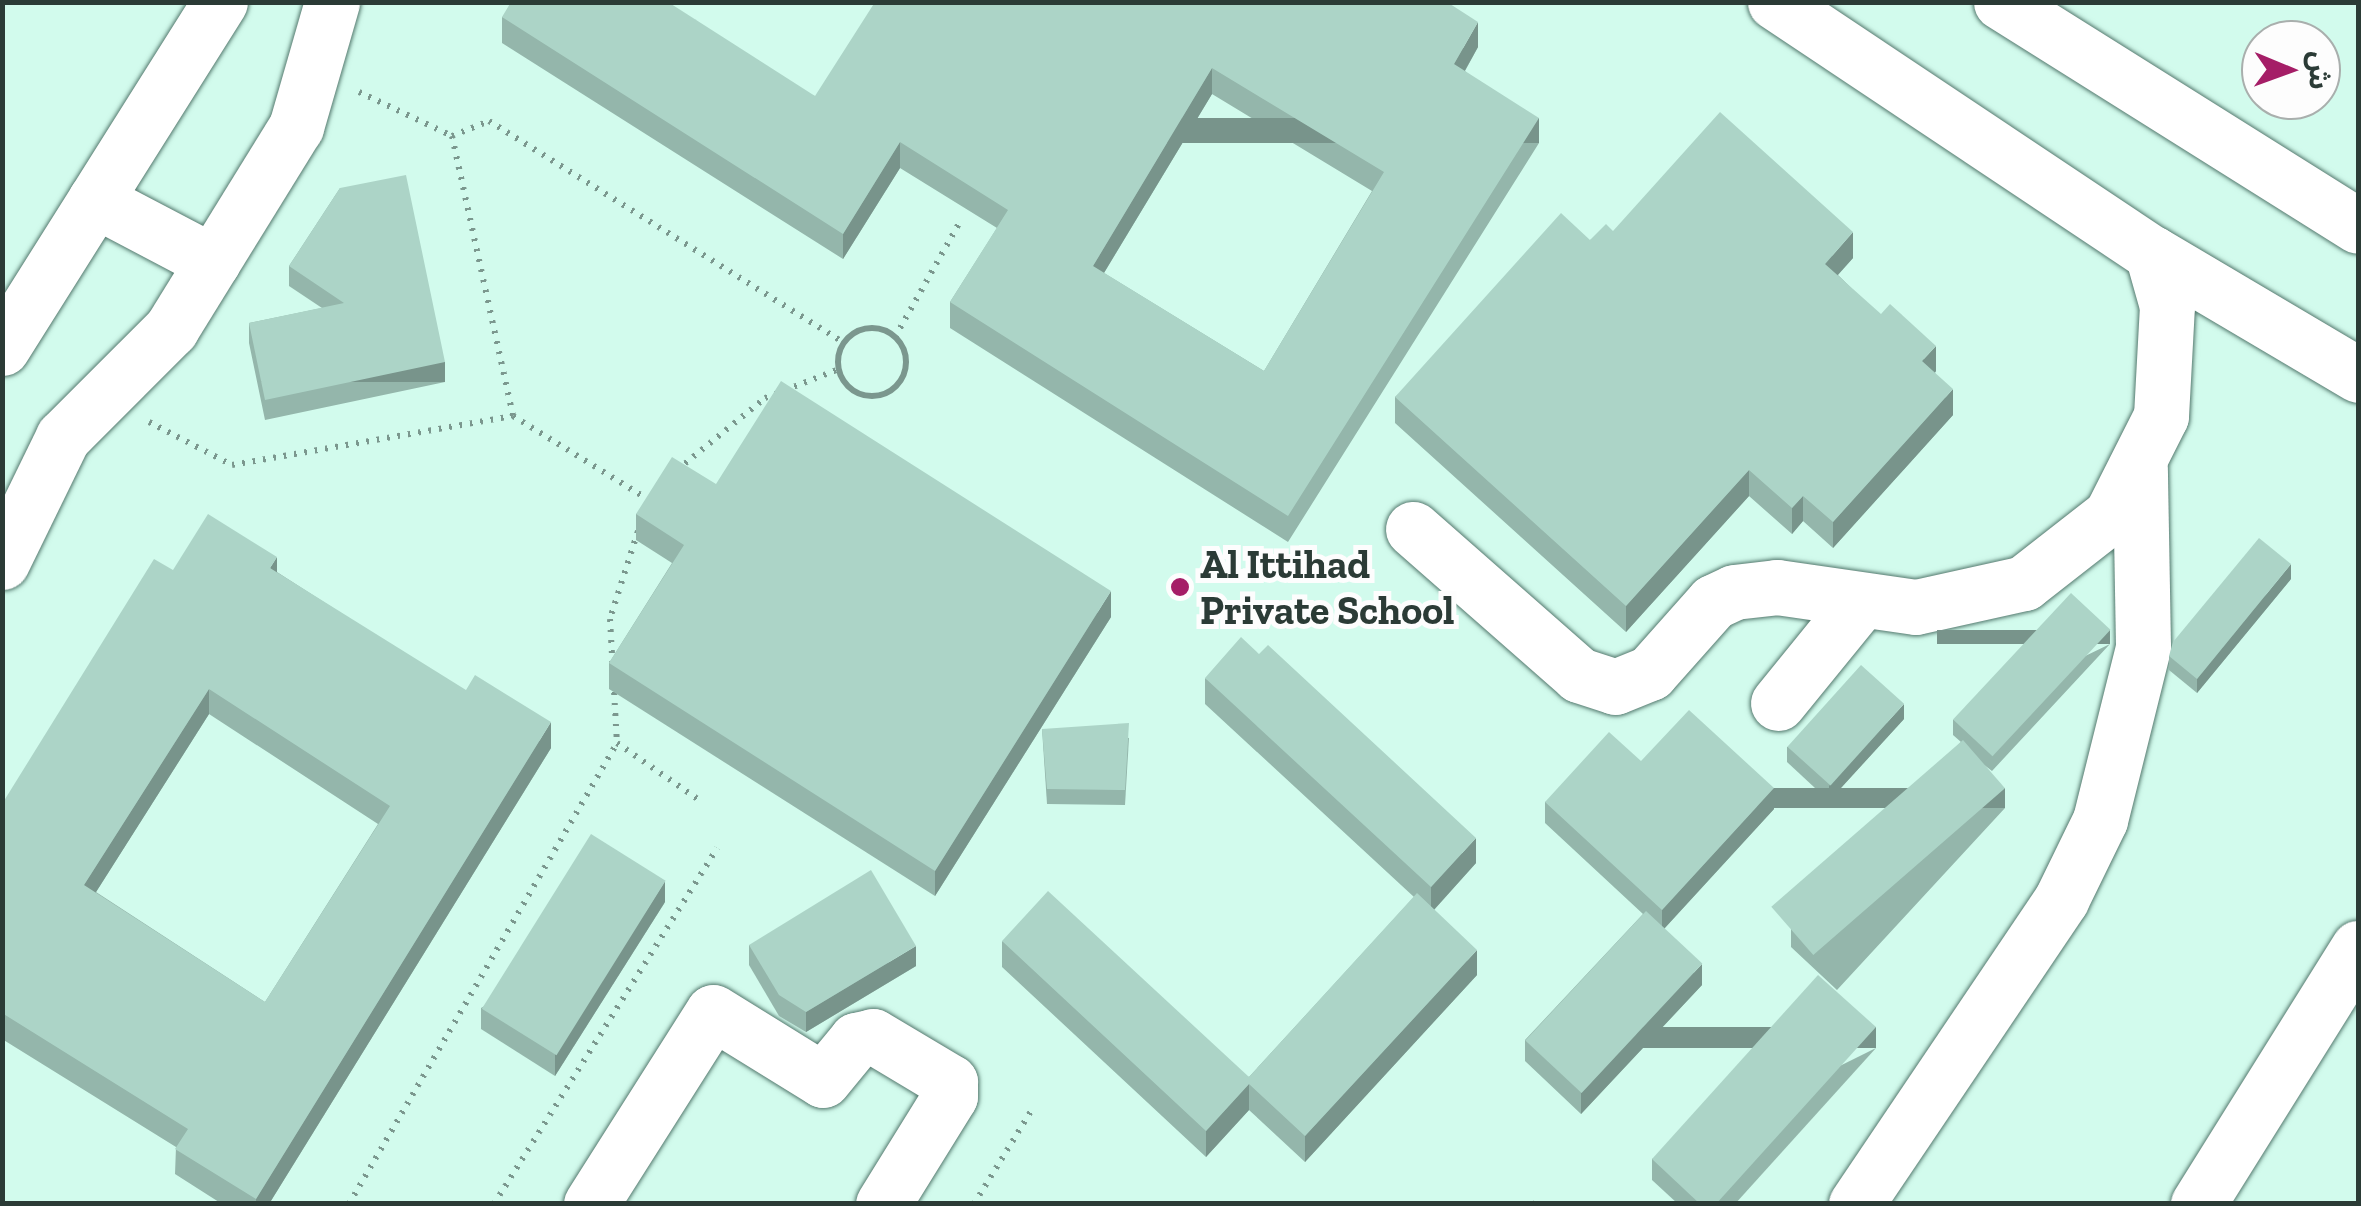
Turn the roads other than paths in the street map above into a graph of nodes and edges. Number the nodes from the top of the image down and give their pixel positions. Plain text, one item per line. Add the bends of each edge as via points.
1 (220, 2) edge
2 (332, 2) edge
3 (1774, 2) edge
4 (2001, 2) edge
5 (95, 200) junction
6 (2358, 226) edge
7 (2152, 252) junction
8 (213, 262) junction
9 (2, 348) edge
10 (2358, 375) edge
11 (2140, 468) junction
12 (1413, 530) dead end
13 (2, 562) edge
14 (1861, 601) junction
15 (1778, 703) dead end
16 (2358, 948) edge
17 (591, 1204) edge
18 (884, 1204) edge
19 (1856, 1204) edge
20 (2198, 1204) edge

1 - 5 street
2 - 8 street via 296,128
3 - 7 street
4 - 6 street
5 - 8 street
5 - 9 street
7 - 10 street
7 - 11 street via 2170,361
8 - 13 street via 151,354 62,437
11 - 14 street via 2071,554 2024,582 1971,601
11 - 19 street via 2143,647 2100,820 2061,900
12 - 14 street via 1596,684 1650,673 1713,602 1734,592 1777,587
14 - 15 street
16 - 20 street
17 - 18 street via 712,1012 823,1080 856,1040 874,1036 950,1082 950,1096

